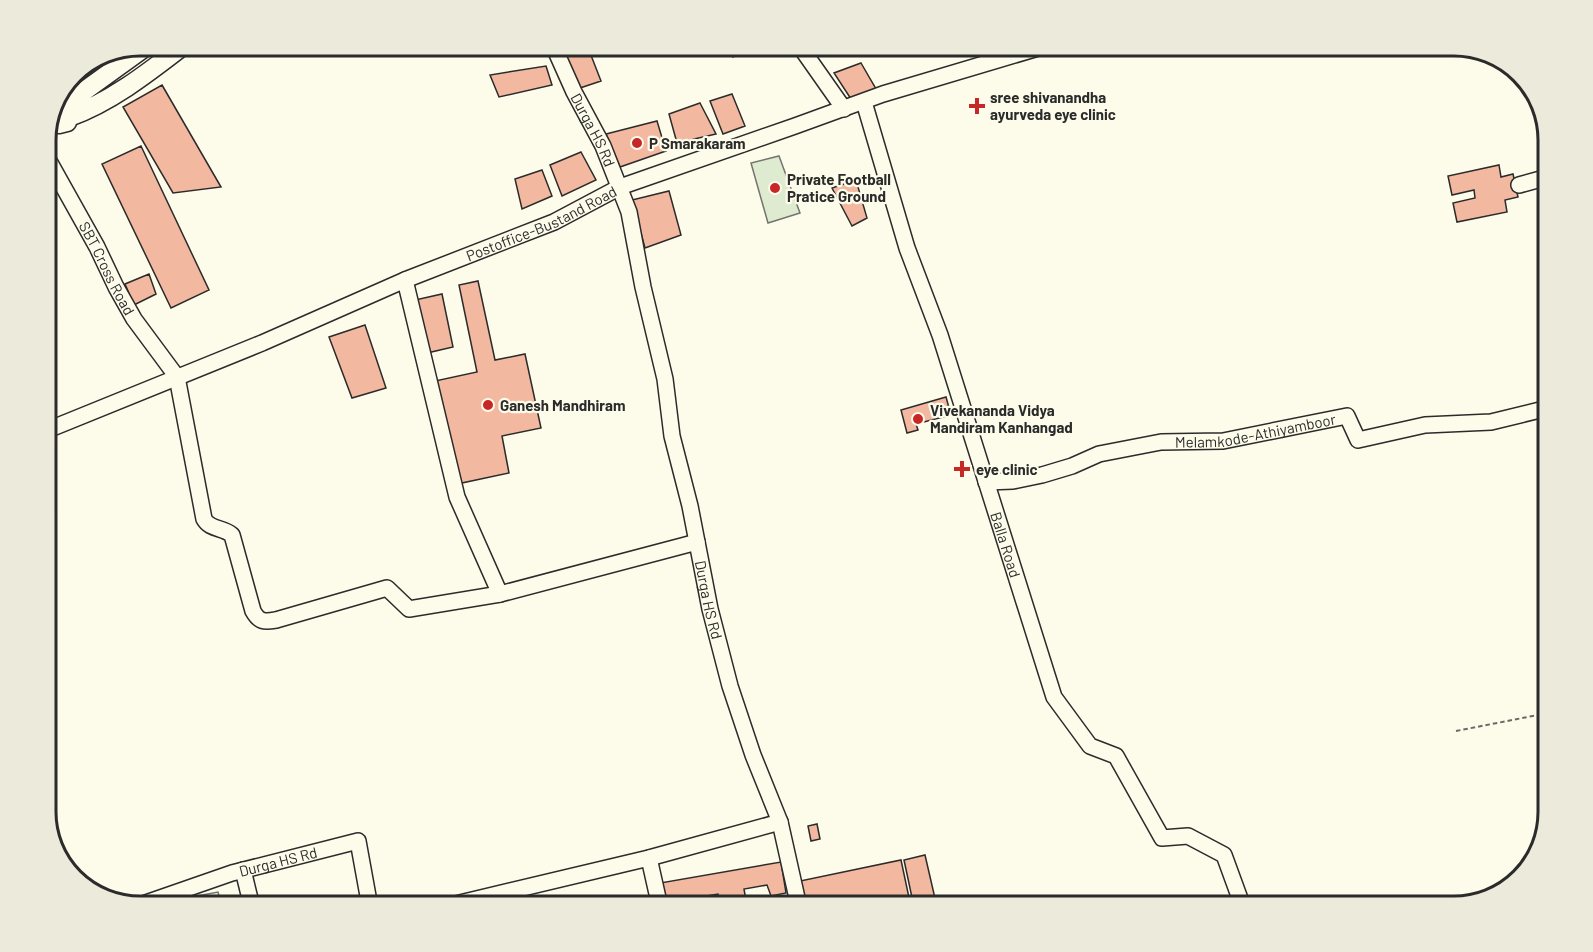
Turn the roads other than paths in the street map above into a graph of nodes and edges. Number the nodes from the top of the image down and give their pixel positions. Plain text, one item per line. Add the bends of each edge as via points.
1 (134, 56) edge
2 (169, 56) edge
3 (558, 56) edge
4 (807, 56) edge
5 (1011, 56) edge
6 (864, 102) junction
7 (844, 109) junction
8 (59, 115) edge
9 (58, 117) edge
10 (56, 174) edge
11 (1537, 180) edge
12 (1519, 185) dead end
13 (620, 187) junction
14 (405, 280) junction
15 (177, 377) junction
16 (1537, 411) edge
17 (56, 426) edge
18 (986, 482) junction
19 (697, 542) junction
20 (500, 594) junction
21 (780, 822) junction
22 (649, 858) junction
23 (243, 870) junction
24 (166, 896) edge
25 (249, 896) edge
26 (368, 896) edge
27 (489, 896) edge
28 (658, 896) edge
29 (797, 896) edge
30 (1239, 896) edge

1 - 8 main road
2 - 9 main road via 101,103
3 - 13 street, Durga HS Rd
4 - 7 street
5 - 6 street, Postoffice-Bustand Road
6 - 7 street, Postoffice-Bustand Road
6 - 18 street, Balla Road
7 - 13 street, Postoffice-Bustand Road
10 - 15 street, SBT Cross Road via 134,320
11 - 12 street
13 - 14 street, Postoffice-Bustand Road via 554,222
13 - 19 street, Durga HS Rd via 629,212 665,379 672,436
14 - 15 street, Postoffice-Bustand Road
14 - 20 street via 457,497
15 - 17 street, Postoffice-Bustand Road
15 - 20 street via 204,519 209,526 232,535 258,620 276,620 387,588 409,609
16 - 18 street, Melamkode-Athiyamboor via 1491,422 1425,425 1358,440 1347,416 1223,441 1161,442 1099,454 1042,475
18 - 30 street, Balla Road via 1054,697 1090,746 1116,756 1162,838 1188,836 1224,855
19 - 20 street
19 - 21 street, Durga HS Rd via 730,686
21 - 22 street
21 - 29 street, Durga HS Rd
22 - 27 street
22 - 28 street
23 - 24 street, Durga HS Rd
23 - 25 street
23 - 26 street, Durga HS Rd via 358,841

